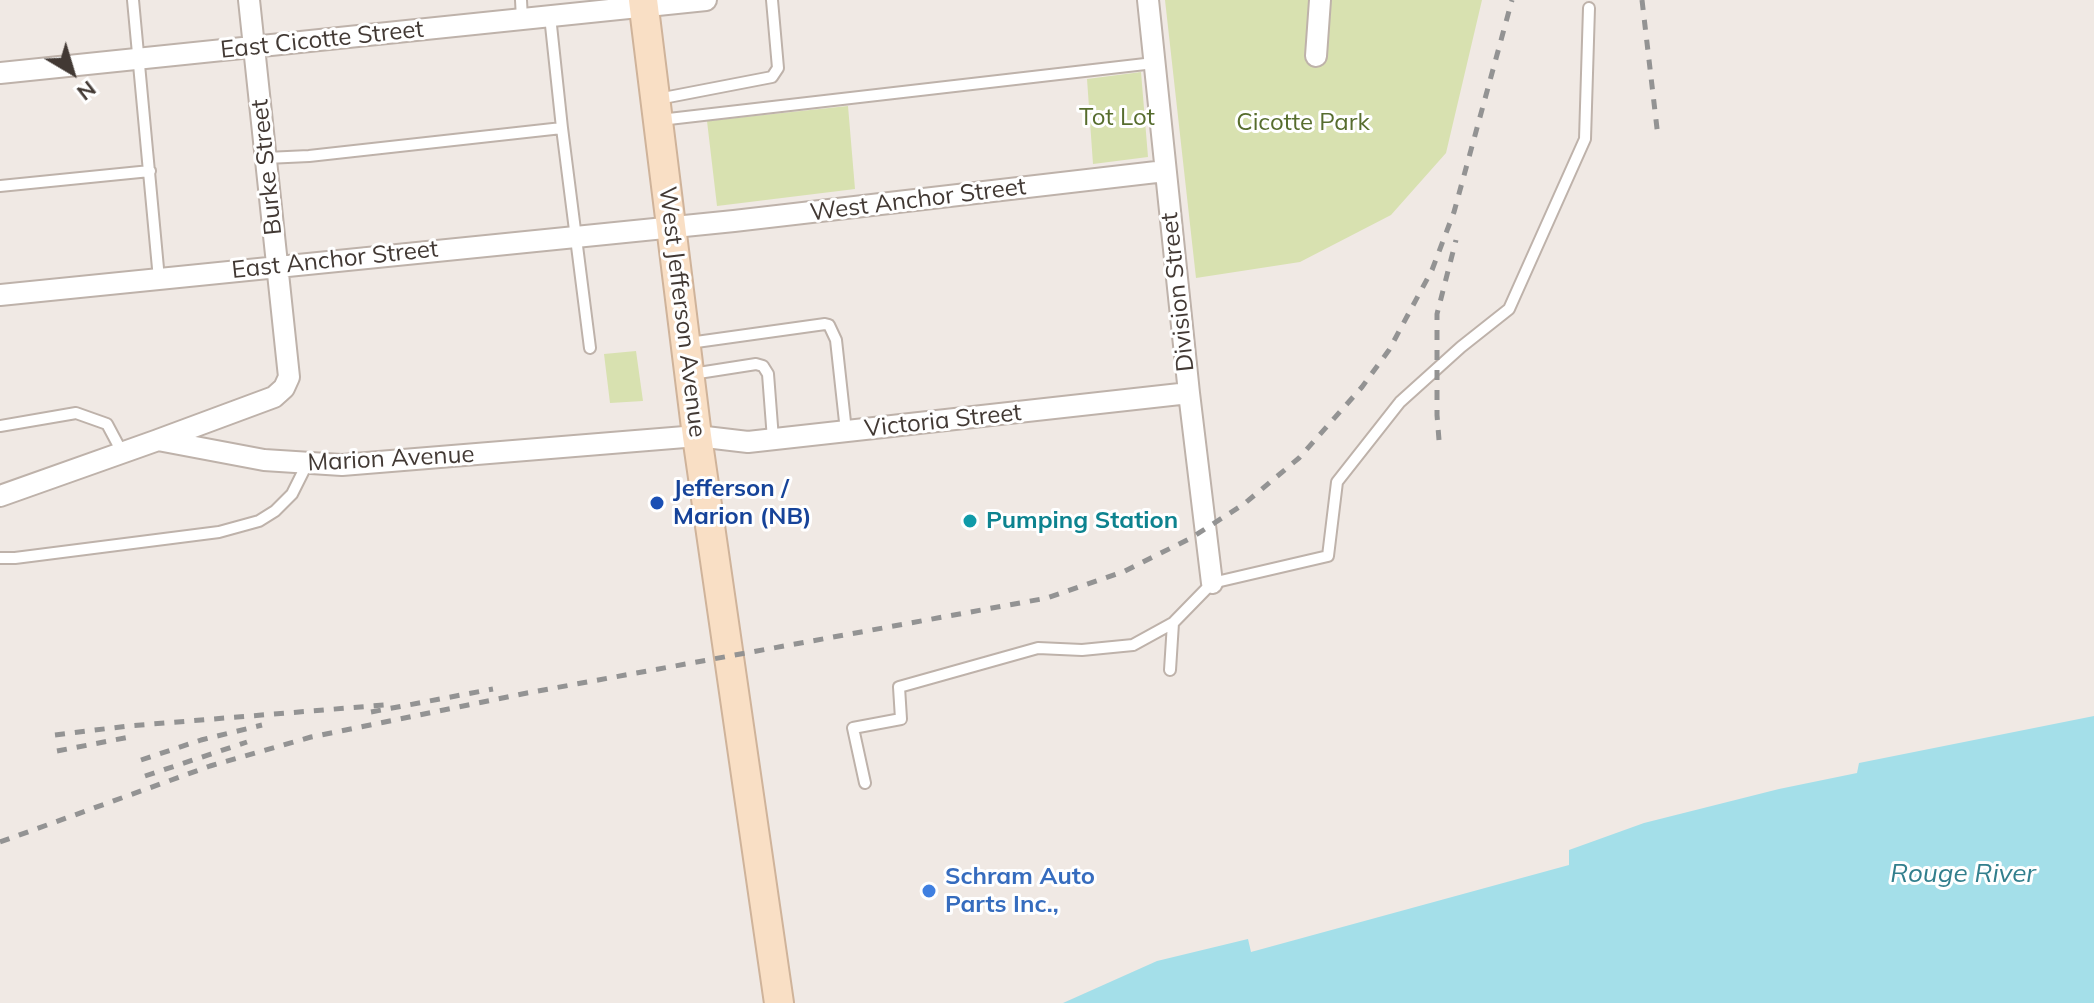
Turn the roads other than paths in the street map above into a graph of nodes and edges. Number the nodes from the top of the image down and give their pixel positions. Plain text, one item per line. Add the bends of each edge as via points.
1 (133, 0) edge
2 (249, 0) edge
3 (706, 0) edge
4 (772, 0) edge
5 (1148, 0) edge
6 (1320, 0) edge
7 (644, 3) edge
8 (1589, 8) dead end
9 (522, 10) edge
10 (550, 16) junction
11 (254, 47) junction
12 (1316, 56) dead end
13 (140, 59) junction
14 (1154, 63) junction
15 (0, 73) edge
16 (657, 110) junction
17 (562, 128) junction
18 (266, 158) junction
19 (150, 171) junction
20 (1165, 171) junction
21 (0, 186) edge
22 (671, 227) junction
23 (575, 236) junction
24 (277, 266) junction
25 (159, 279) junction
26 (0, 295) edge
27 (686, 343) junction
28 (590, 348) dead end
29 (690, 374) junction
30 (1189, 393) junction
31 (0, 426) edge
32 (846, 431) junction
33 (697, 436) junction
34 (773, 439) junction
35 (158, 440) junction
36 (123, 454) junction
37 (307, 464) junction
38 (0, 496) edge
39 (0, 558) edge
40 (1212, 583) junction
41 (1173, 623) junction
42 (1170, 670) dead end
43 (865, 783) dead end
44 (779, 1003) edge

1 - 13 lane
2 - 11 street, Burke Street
3 - 7 street, East Cicotte Street
4 - 16 lane via 778,68 772,77
5 - 14 street, Division Street
6 - 12 street
7 - 10 street, East Cicotte Street
7 - 16 main road, West Jefferson Avenue
8 - 40 lane via 1585,139 1509,309 1400,402 1337,482 1328,556
9 - 10 street, East Cicotte Street
9 - 11 street, East Cicotte Street
10 - 17 lane
11 - 13 street, East Cicotte Street
11 - 18 street, Burke Street
13 - 15 street, East Cicotte Street
13 - 19 lane
14 - 16 lane
14 - 20 street, Division Street
16 - 22 main road, West Jefferson Avenue
17 - 18 lane
17 - 23 lane
18 - 24 street, Burke Street
19 - 21 lane
19 - 25 lane
20 - 22 street, West Anchor Street
20 - 30 street, Division Street
22 - 23 street, East Anchor Street
22 - 27 main road, West Jefferson Avenue
23 - 24 street, East Anchor Street
23 - 28 lane
24 - 25 street, East Anchor Street
24 - 35 street, Burke Street via 289,377 284,388 274,397
25 - 26 street, East Anchor Street
27 - 29 main road, West Jefferson Avenue
27 - 32 lane via 829,325 836,340
29 - 33 main road, West Jefferson Avenue
29 - 34 lane via 763,366
30 - 32 street, Victoria Street
30 - 40 street, Division Street
31 - 36 lane via 76,413 107,424
32 - 34 street, Victoria Street
33 - 34 street, Victoria Street
33 - 37 street, Marion Avenue via 387,463
33 - 44 main road, West Jefferson Avenue
35 - 36 street
35 - 37 street, Marion Avenue
36 - 38 street
37 - 39 lane via 292,494 259,521 219,532
40 - 41 lane
41 - 42 lane
41 - 43 lane via 1133,645 1038,648 899,687 901,719 853,728

